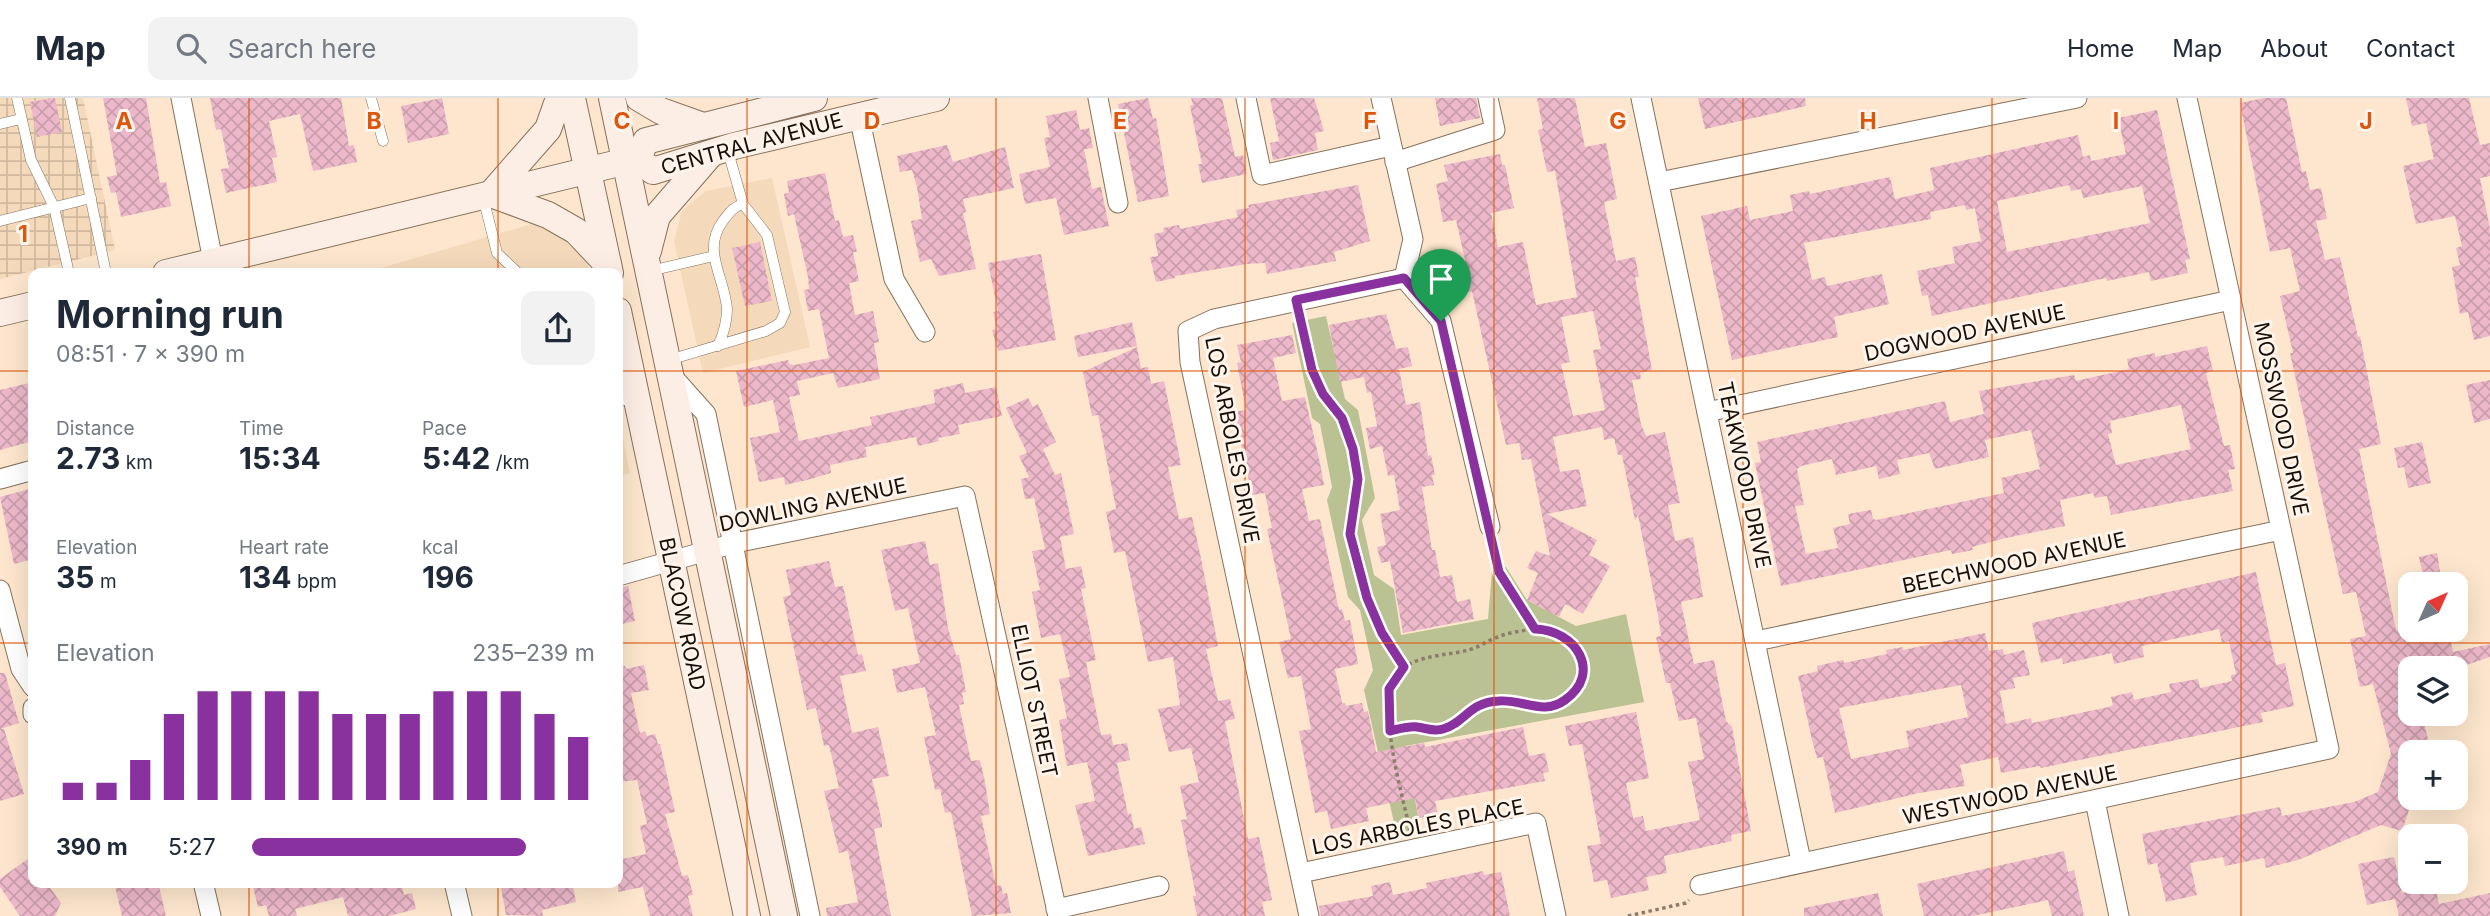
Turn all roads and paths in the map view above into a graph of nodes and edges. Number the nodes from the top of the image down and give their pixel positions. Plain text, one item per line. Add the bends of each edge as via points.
1 (17, 98) edge
2 (70, 98) edge
3 (181, 98) edge
4 (371, 98) edge
5 (559, 98) edge
6 (572, 98) edge
7 (612, 98) edge
8 (639, 98) edge
9 (814, 98) edge
10 (936, 98) edge
11 (1098, 98) edge
12 (1245, 98) edge
13 (1381, 98) edge
14 (1488, 98) edge
15 (1641, 98) edge
16 (2077, 98) edge
17 (2187, 98) edge
18 (859, 116) junction
19 (21, 119) junction
20 (0, 124) edge
21 (703, 126) junction
22 (383, 141) dead end
23 (719, 150) junction
24 (1393, 154) junction
25 (627, 161) junction
26 (589, 170) junction
27 (1659, 183) junction
28 (487, 195) junction
29 (91, 198) junction
30 (1118, 203) dead end
31 (743, 204) junction
32 (54, 207) junction
33 (0, 221) edge
34 (714, 256) junction
35 (213, 261) junction
36 (649, 264) junction
37 (68, 268) edge
38 (105, 268) edge
39 (186, 268) edge
40 (513, 268) edge
41 (608, 268) edge
42 (609, 268) edge
43 (1404, 278) junction
44 (1296, 300) junction
45 (2231, 300) junction
46 (28, 306) edge
47 (0, 313) edge
48 (925, 332) dead end
49 (718, 346) junction
50 (623, 360) edge
51 (671, 369) junction
52 (627, 400) edge
53 (1707, 412) junction
54 (28, 471) edge
55 (0, 479) edge
56 (965, 496) joint
57 (1490, 527) joint
58 (2281, 530) junction
59 (734, 543) junction
60 (708, 550) junction
61 (670, 560) junction
62 (623, 574) edge
63 (0, 590) edge
64 (1535, 629) junction
65 (1756, 641) junction
66 (1404, 667) junction
67 (28, 680) edge
68 (1390, 731) junction
69 (2329, 749) joint
70 (2095, 801) junction
71 (1413, 849) junction
72 (1801, 861) junction
73 (1301, 873) junction
74 (1159, 886) dead end
75 (1700, 886) joint
76 (204, 888) edge
77 (455, 888) edge
78 (1057, 913) edge
79 (211, 916) edge
80 (462, 916) edge
81 (747, 916) edge
82 (784, 916) edge
83 (810, 916) edge
84 (1309, 916) edge
85 (1556, 916) edge
86 (1628, 916) edge
87 (2119, 916) edge

1 - 19 lane
2 - 29 lane
3 - 35 street
4 - 22 lane
5 - 28 main road via 548,129
6 - 26 main road
7 - 25 main road, BLACOW ROAD
8 - 21 main road
9 - 21 main road, CENTRAL AVENUE
10 - 18 main road, CENTRAL AVENUE
11 - 30 street
12 - 24 street via 1262,175
13 - 24 street
14 - 24 street via 1495,130
15 - 27 street, TEAKWOOD DRIVE
16 - 27 street
17 - 45 street, MOSSWOOD DRIVE
18 - 23 main road, CENTRAL AVENUE
18 - 48 street via 894,279
19 - 20 lane
19 - 32 lane via 31,160
21 - 23 main road, CENTRAL AVENUE via 646,141 637,159 653,171
23 - 31 lane
23 - 36 main road via 657,216
24 - 43 street via 1413,239
25 - 26 main road
25 - 36 main road, BLACOW ROAD
26 - 28 main road
26 - 42 main road
27 - 53 street, TEAKWOOD DRIVE
28 - 35 main road
28 - 40 lane via 497,253
28 - 41 main road via 548,215 576,231
29 - 32 lane
29 - 38 lane
31 - 34 lane via 733,207 717,229
31 - 49 lane via 767,235 785,312 780,324
32 - 33 lane
32 - 37 lane
34 - 36 lane
34 - 49 lane via 727,307 726,330
35 - 39 main road
36 - 51 main road, BLACOW ROAD
43 - 44 street, LOS ARBOLES DRIVE
43 - 57 street via 1441,321
44 - 66 path via 1312,370 1342,418 1353,449 1358,479 1350,534 1367,598
44 - 73 street, LOS ARBOLES DRIVE via 1214,318 1188,331 1190,362
45 - 53 street, DOGWOOD AVENUE
45 - 58 street, MOSSWOOD DRIVE
46 - 47 main road
49 - 51 lane
50 - 52 main road, BLACOW ROAD
51 - 59 street, BLACOW ROAD via 706,414
51 - 60 main road, BLACOW ROAD
52 - 61 main road, BLACOW ROAD
53 - 65 street, TEAKWOOD DRIVE
54 - 55 street
56 - 59 street, DOWLING AVENUE
56 - 78 street, ELLIOT STREET
57 - 64 path via 1499,572
58 - 65 street, BEECHWOOD AVENUE
58 - 69 street, MOSSWOOD DRIVE
59 - 60 street, DOWLING AVENUE
59 - 83 street, BLACOW ROAD
60 - 61 street, DOWLING AVENUE
60 - 82 main road, BLACOW ROAD
61 - 62 street, DOWLING AVENUE
61 - 81 main road, BLACOW ROAD
63 - 67 street via 21,669
64 - 66 path
64 - 68 path via 1556,631 1575,644 1582,671 1566,700 1546,709 1496,701 1472,708 1442,730 1410,727
65 - 72 street, TEAKWOOD DRIVE
66 - 68 path via 1389,689
68 - 71 path
69 - 70 street, WESTWOOD AVENUE
70 - 72 street, WESTWOOD AVENUE
70 - 87 street
71 - 73 street, LOS ARBOLES PLACE
71 - 85 street, LOS ARBOLES PLACE via 1536,823
72 - 75 street, WESTWOOD AVENUE
73 - 84 street, LOS ARBOLES DRIVE
74 - 78 street
75 - 86 path via 1686,903
76 - 79 street
77 - 80 street

